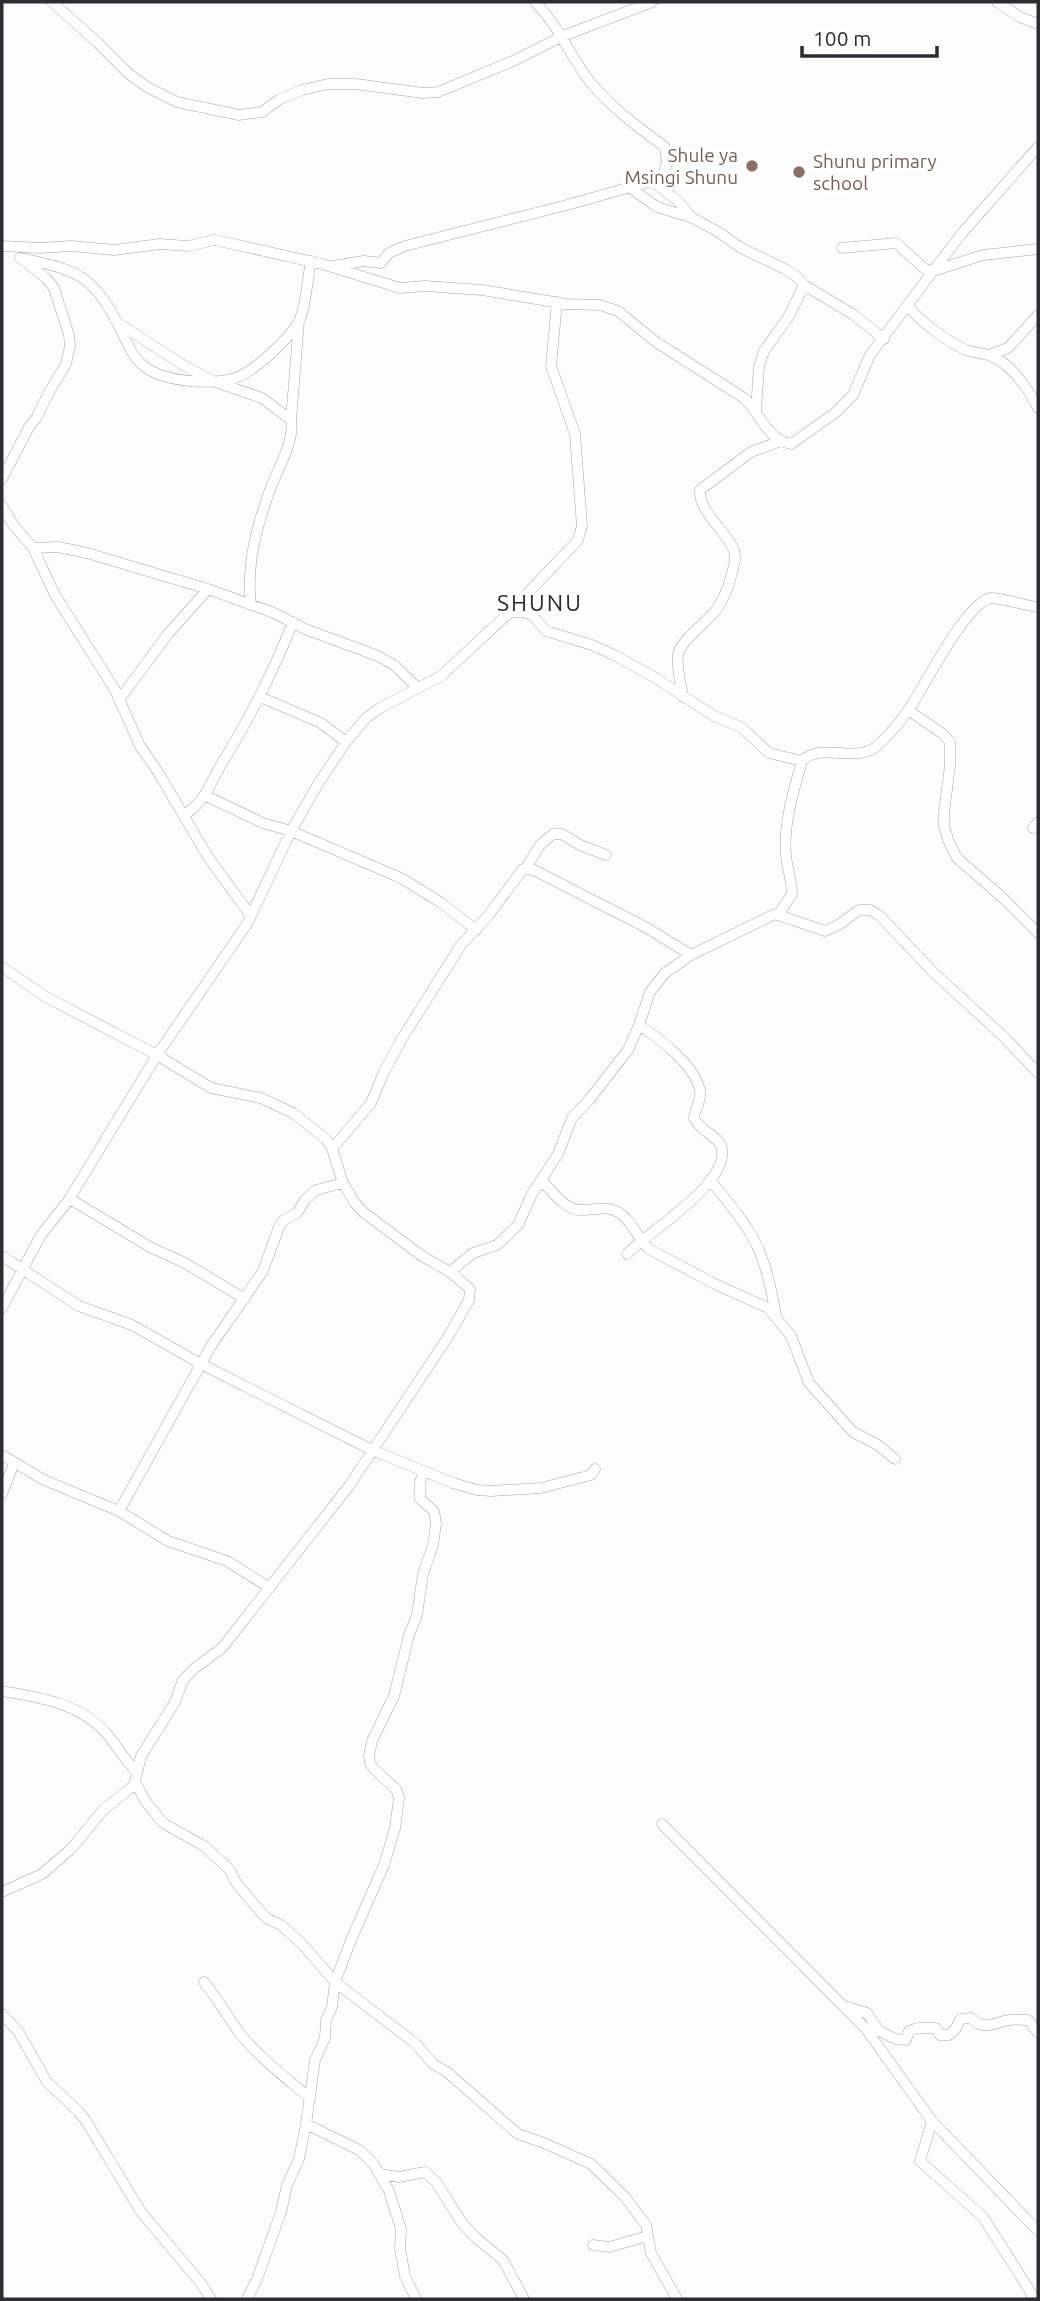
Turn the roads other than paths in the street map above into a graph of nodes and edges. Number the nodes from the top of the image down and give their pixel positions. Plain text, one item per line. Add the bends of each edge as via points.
1 (52, 2) edge
2 (535, 2) edge
3 (652, 2) edge
4 (997, 2) edge
5 (1038, 24) edge
6 (562, 36) junction
7 (1038, 147) edge
8 (652, 181) junction
9 (628, 187) junction
10 (693, 218) junction
11 (4, 246) edge
12 (842, 248) dead end
13 (1038, 249) edge
14 (20, 258) junction
15 (311, 261) junction
16 (332, 267) junction
17 (933, 271) junction
18 (804, 285) junction
19 (557, 302) junction
20 (908, 306) junction
21 (1038, 315) edge
22 (299, 321) junction
23 (117, 322) junction
24 (884, 339) junction
25 (988, 355) junction
26 (212, 381) junction
27 (1038, 408) edge
28 (756, 410) junction
29 (291, 420) junction
30 (781, 441) junction
31 (2, 480) edge
32 (2, 506) edge
33 (33, 548) junction
34 (208, 589) junction
35 (251, 605) junction
36 (1038, 607) edge
37 (510, 612) junction
38 (293, 622) junction
39 (418, 688) junction
40 (260, 697) junction
41 (683, 697) junction
42 (119, 700) junction
43 (908, 710) junction
44 (346, 742) junction
45 (802, 761) junction
46 (206, 796) junction
47 (184, 815) junction
48 (291, 831) junction
49 (606, 855) dead end
50 (526, 868) junction
51 (778, 915) junction
52 (251, 916) junction
53 (476, 930) junction
54 (1038, 933) edge
55 (691, 955) junction
56 (2, 967) edge
57 (639, 1025) junction
58 (157, 1055) junction
59 (1038, 1073) edge
60 (332, 1149) junction
61 (710, 1180) junction
62 (542, 1181) junction
63 (343, 1183) junction
64 (70, 1199) junction
65 (641, 1241) junction
66 (626, 1254) dead end
67 (2, 1256) edge
68 (23, 1269) junction
69 (450, 1272) junction
70 (244, 1299) junction
71 (2, 1308) edge
72 (776, 1316) junction
73 (201, 1364) junction
74 (372, 1450) junction
75 (2, 1455) edge
76 (895, 1459) dead end
77 (14, 1463) junction
78 (595, 1469) dead end
79 (424, 1471) junction
80 (2, 1494) edge
81 (119, 1511) junction
82 (270, 1588) junction
83 (2, 1691) edge
84 (136, 1777) junction
85 (118, 1799) junction
86 (146, 1802) junction
87 (662, 1824) dead end
88 (2, 1892) edge
89 (204, 1982) dead end
90 (335, 1982) junction
91 (841, 2005) junction
92 (2, 2014) edge
93 (1038, 2033) edge
94 (310, 2098) junction
95 (932, 2121) junction
96 (306, 2124) junction
97 (380, 2174) junction
98 (1038, 2231) edge
99 (648, 2236) junction
100 (593, 2245) dead end
101 (211, 2299) edge
102 (247, 2299) edge
103 (416, 2299) edge
104 (524, 2299) edge
105 (677, 2299) edge
106 (1033, 2299) edge

1 - 6 street via 146,87 177,102 239,115 262,112 291,94 328,84 438,92
2 - 6 street
3 - 6 street
4 - 5 street
6 - 8 street via 589,81 632,124 665,147 663,175
7 - 17 street
8 - 9 street
8 - 10 street
9 - 10 street via 657,207
9 - 16 street via 405,246 389,253 381,263
10 - 18 street via 748,253 793,274
11 - 14 street
11 - 15 street via 114,250 215,240
12 - 17 street via 897,243
13 - 17 street via 983,255
14 - 23 street via 82,276 102,295
14 - 31 street via 54,288 70,346 66,364
15 - 16 street
15 - 22 street
16 - 19 street via 400,288 482,290
17 - 20 street
18 - 24 street
18 - 28 street via 764,351
19 - 28 street via 618,311
19 - 37 street via 551,366 575,434 582,526 575,546
20 - 24 street
20 - 25 street via 918,319 964,348
21 - 25 street via 1008,348
22 - 26 street via 253,369
22 - 29 street
23 - 26 street
23 - 26 street via 134,356 152,372 167,379
24 - 30 street via 870,355 847,403 794,443
25 - 27 street via 1020,380
26 - 29 street via 262,398
28 - 30 street
29 - 35 street via 288,444 252,551
30 - 41 street via 751,452 700,490 703,507 735,559 716,610 680,649
32 - 33 street
33 - 34 street via 69,549
33 - 42 street via 55,595
34 - 35 street
34 - 42 street
35 - 38 street
36 - 43 street via 994,598 976,607 950,640
37 - 39 street via 441,676
37 - 41 street via 525,612 546,631 614,654
38 - 39 street via 377,656
38 - 40 street
39 - 44 street via 373,713
40 - 44 street via 321,723
40 - 46 street
41 - 45 street via 741,727 769,753
42 - 47 street via 133,734
43 - 45 street via 874,748 848,755 813,753
43 - 54 street via 950,742 944,826 957,858
44 - 48 street
45 - 51 street via 786,840 792,894
46 - 47 street
46 - 48 street
47 - 52 street
48 - 52 street
48 - 53 street via 401,878
49 - 50 street via 553,834
50 - 53 street
50 - 55 street
51 - 55 street
51 - 59 street via 823,930 833,929 859,910 880,916
52 - 58 street
53 - 60 street via 444,969 371,1103
55 - 57 street via 654,985
56 - 58 street via 64,1007
57 - 61 street via 669,1046 697,1082 701,1096 694,1118 720,1142 723,1151
57 - 62 street via 623,1057 572,1118
58 - 60 street via 211,1088 261,1098 293,1113 318,1131
58 - 64 street
60 - 63 street
61 - 65 street
61 - 72 street via 758,1248
62 - 65 street via 572,1209 601,1208 620,1214
62 - 69 street via 508,1236 473,1253
63 - 69 street via 375,1222
63 - 70 street via 316,1190 298,1213 284,1220 263,1271
64 - 68 street via 41,1235
64 - 70 street
65 - 66 street
65 - 72 street
67 - 68 street
68 - 71 street
68 - 73 street via 79,1306 132,1325
69 - 74 street via 468,1286 469,1300
70 - 73 street
72 - 76 street via 796,1345 809,1382 853,1432
73 - 74 street
73 - 81 street
74 - 79 street
74 - 82 street
75 - 77 street
77 - 80 street
77 - 81 street
78 - 79 street via 591,1475 541,1488 491,1492
79 - 90 street via 420,1499 434,1511 433,1545 394,1696 369,1756 370,1764 396,1789 396,1828
81 - 82 street via 167,1541 227,1561
82 - 84 street via 217,1652 183,1680 175,1703 144,1749
83 - 84 street via 51,1701 85,1715 108,1735
84 - 85 street
84 - 86 street
85 - 86 street
85 - 88 street via 43,1874
86 - 90 street via 163,1823 204,1846 229,1869 266,1918 302,1944
87 - 91 street
89 - 94 street via 244,2038
90 - 94 street via 325,2038 314,2060
90 - 99 street via 407,2037 518,2134 591,2164 625,2197 646,2224
91 - 93 street via 867,2013 879,2031 896,2039 906,2040 909,2031 918,2028 936,2028 940,2035 949,2035 960,2019 971,2018 986,2027 1028,2020
91 - 95 street via 866,2029
92 - 101 street via 18,2031 47,2081 86,2120 141,2212
94 - 96 street
95 - 98 street
95 - 106 street via 920,2161 983,2217
96 - 97 street via 359,2150
96 - 102 street via 299,2159
97 - 103 street via 401,2229 401,2258
97 - 104 street via 399,2177 425,2172 462,2223 509,2267
99 - 100 street via 609,2247
99 - 105 street via 651,2253

